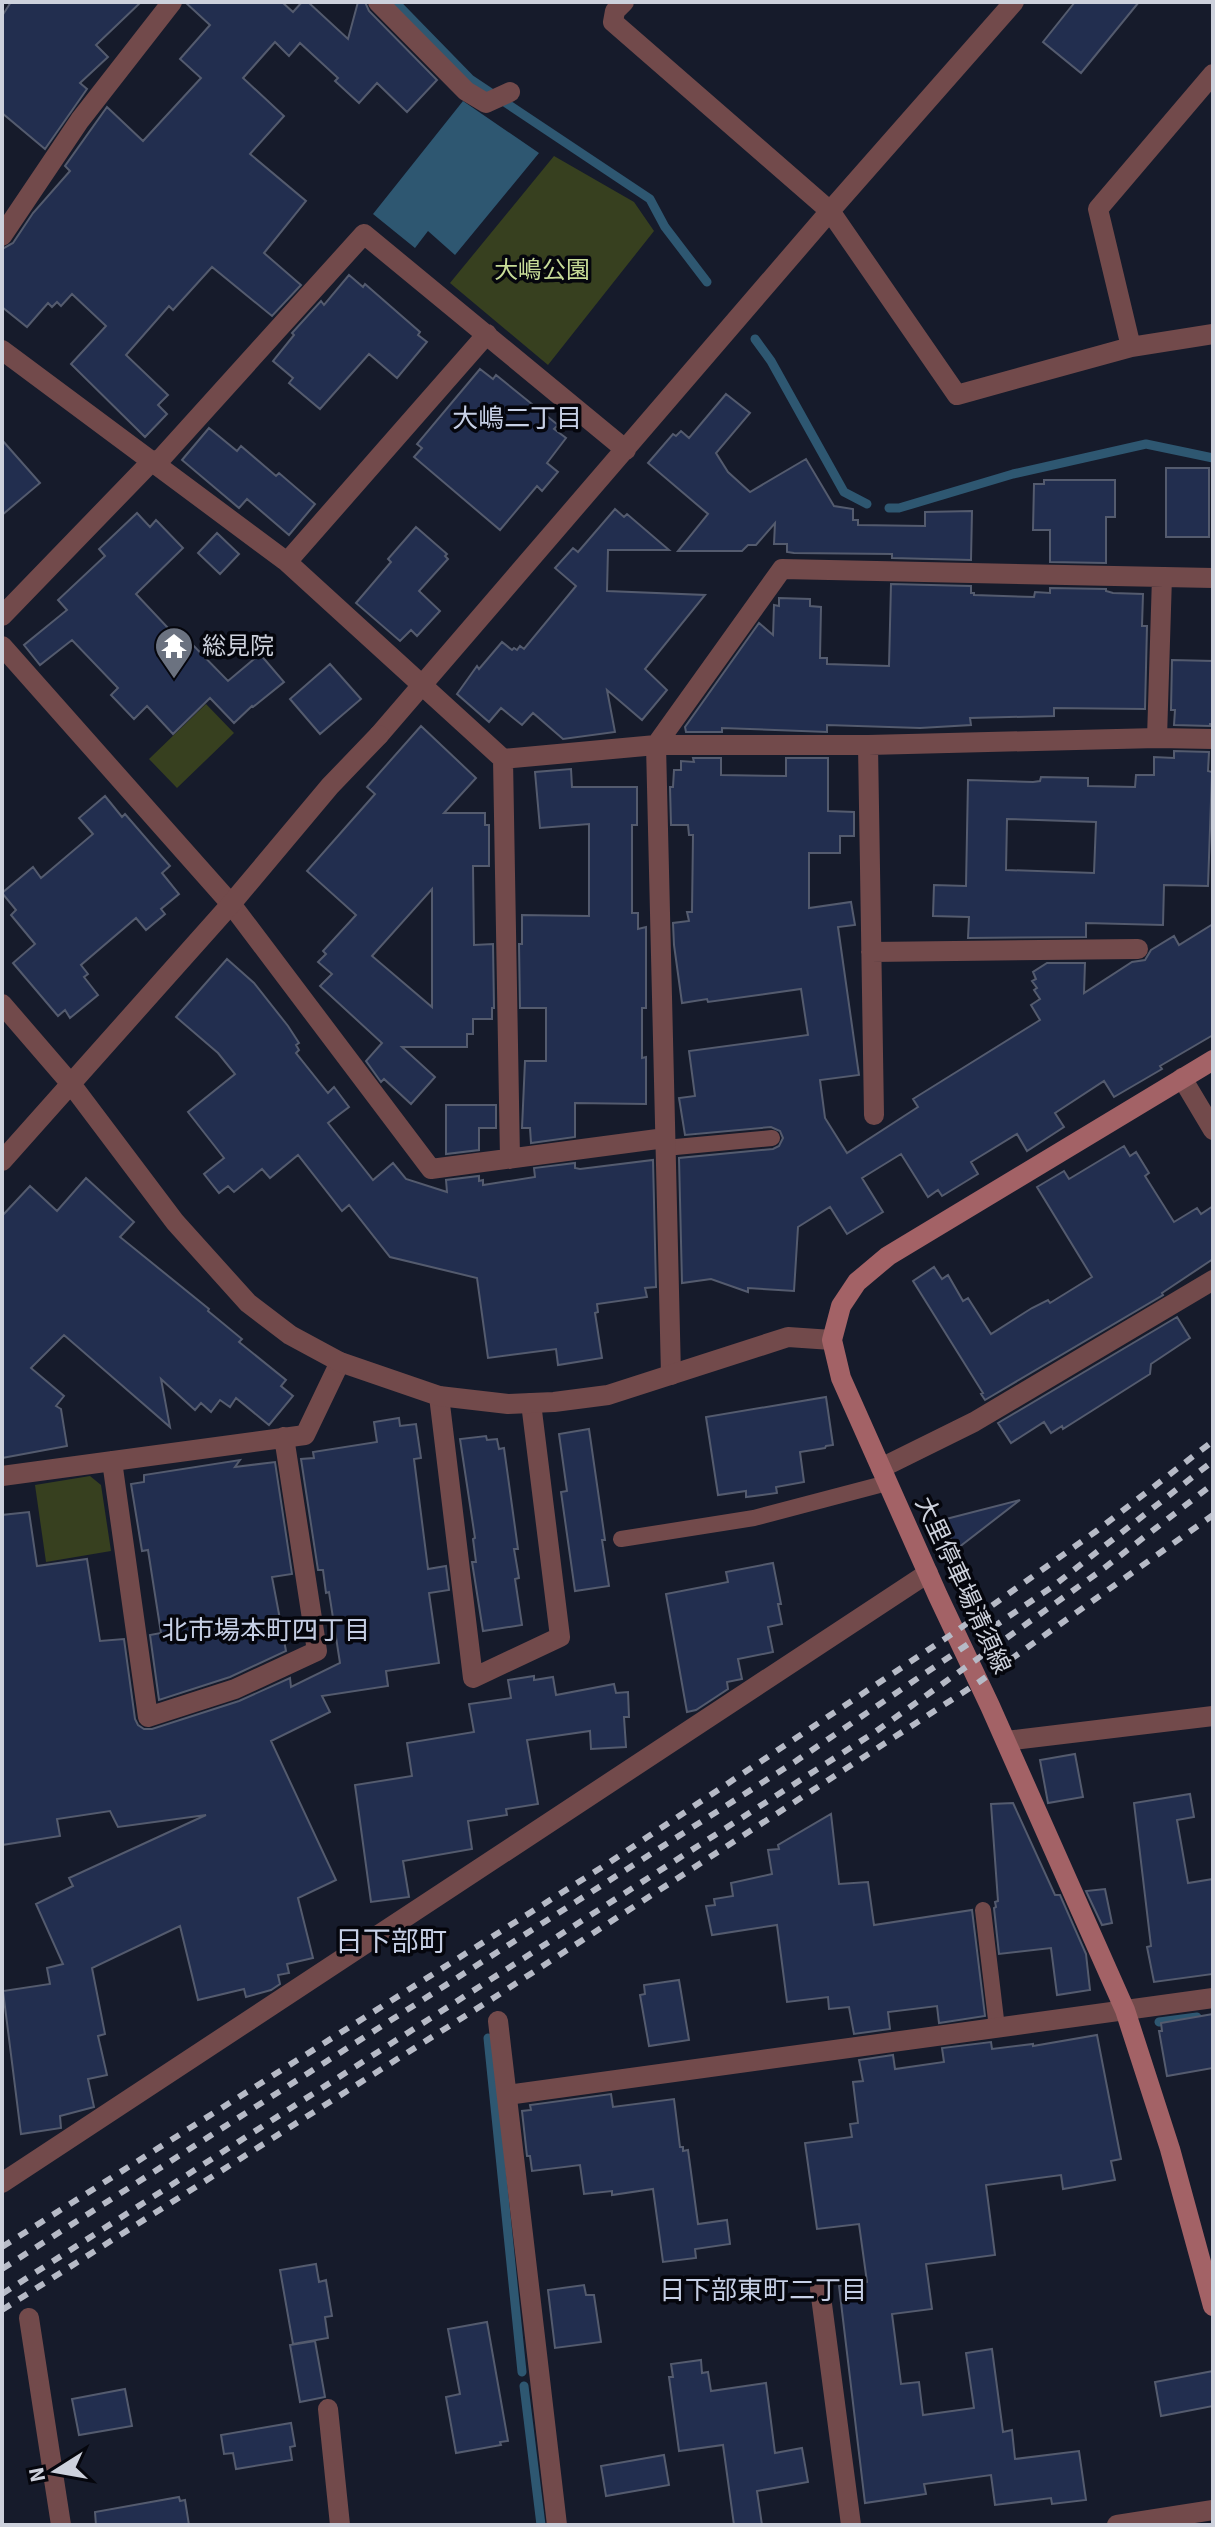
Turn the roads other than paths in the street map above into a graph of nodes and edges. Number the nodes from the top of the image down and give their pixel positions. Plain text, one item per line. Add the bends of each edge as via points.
1 (172, 2) edge
2 (378, 2) edge
3 (624, 2) edge
4 (1014, 2) edge
5 (1213, 74) edge
6 (503, 96) dead end
7 (830, 211) junction
8 (2, 236) edge
9 (487, 334) junction
10 (1213, 334) edge
11 (1131, 347) junction
12 (2, 350) edge
13 (626, 450) junction
14 (155, 462) junction
15 (287, 562) junction
16 (1162, 577) junction
17 (1213, 578) edge
18 (2, 616) edge
19 (2, 646) edge
20 (424, 685) junction
21 (1157, 738) junction
22 (1213, 739) edge
23 (656, 745) junction
24 (868, 745) junction
25 (503, 759) junction
26 (231, 904) junction
27 (1138, 949) dead end
28 (871, 952) junction
29 (2, 1004) edge
30 (1213, 1060) edge
31 (1182, 1078) junction
32 (71, 1084) junction
33 (874, 1115) dead end
34 (1213, 1130) edge
35 (772, 1138) dead end
36 (665, 1143) junction
37 (510, 1159) junction
38 (2, 1161) edge
39 (1213, 1280) edge
40 (832, 1340) junction
41 (340, 1362) junction
42 (671, 1375) junction
43 (439, 1396) junction
44 (531, 1403) junction
45 (284, 1437) junction
46 (112, 1461) junction
47 (884, 1475) junction
48 (2, 1476) edge
49 (621, 1539) dead end
50 (928, 1573) junction
51 (1213, 1716) edge
52 (1006, 1741) junction
53 (983, 1910) dead end
54 (1213, 1998) edge
55 (1125, 2010) junction
56 (498, 2021) dead end
57 (997, 2028) junction
58 (507, 2095) junction
59 (2, 2183) edge
60 (820, 2289) dead end
61 (1213, 2306) edge
62 (29, 2318) dead end
63 (328, 2409) dead end
64 (1213, 2510) edge
65 (61, 2525) edge
66 (340, 2525) edge
67 (557, 2525) edge
68 (851, 2525) edge
69 (1117, 2525) edge

1 - 8 street via 80,120
2 - 6 street via 466,91 486,103
3 - 7 street via 613,22
4 - 7 street
5 - 11 street via 1098,209
7 - 11 street via 957,395
7 - 13 street
9 - 13 street
9 - 14 street via 364,234
9 - 15 street
10 - 11 street
12 - 14 street
13 - 20 street
14 - 15 street
14 - 18 street
15 - 20 street
16 - 17 street
16 - 21 street
16 - 23 street via 782,569
19 - 26 street
20 - 25 street
20 - 26 street
21 - 22 street
21 - 24 street
23 - 24 street
23 - 25 street
23 - 36 street
24 - 28 street
25 - 37 street
26 - 32 street
26 - 37 street via 431,1169
27 - 28 street
28 - 33 street
29 - 32 street
30 - 31 main road
31 - 34 street
31 - 40 main road via 888,1256 857,1282 841,1306
32 - 38 street
32 - 41 street via 175,1222 248,1303 290,1335
35 - 36 lane
36 - 37 street
36 - 42 street
39 - 47 street
40 - 42 street via 788,1337
40 - 47 main road, 大里停車場清須線 via 841,1378
41 - 43 street
41 - 45 street via 305,1435
42 - 44 street via 608,1395
43 - 44 street
43 - 44 street via 473,1678 560,1637
45 - 46 street
45 - 46 street via 317,1651 235,1689 148,1717
46 - 48 street
47 - 49 lane via 754,1518
47 - 50 main road, 大里停車場清須線
50 - 52 main road, 大里停車場清須線
50 - 59 street
51 - 52 street
52 - 55 main road, 大里停車場清須線
53 - 57 lane
54 - 55 street
55 - 57 street
55 - 61 main road, 大里停車場清須線
56 - 58 street
57 - 58 street
58 - 67 street
60 - 68 street
62 - 65 street
63 - 66 street
64 - 69 street

